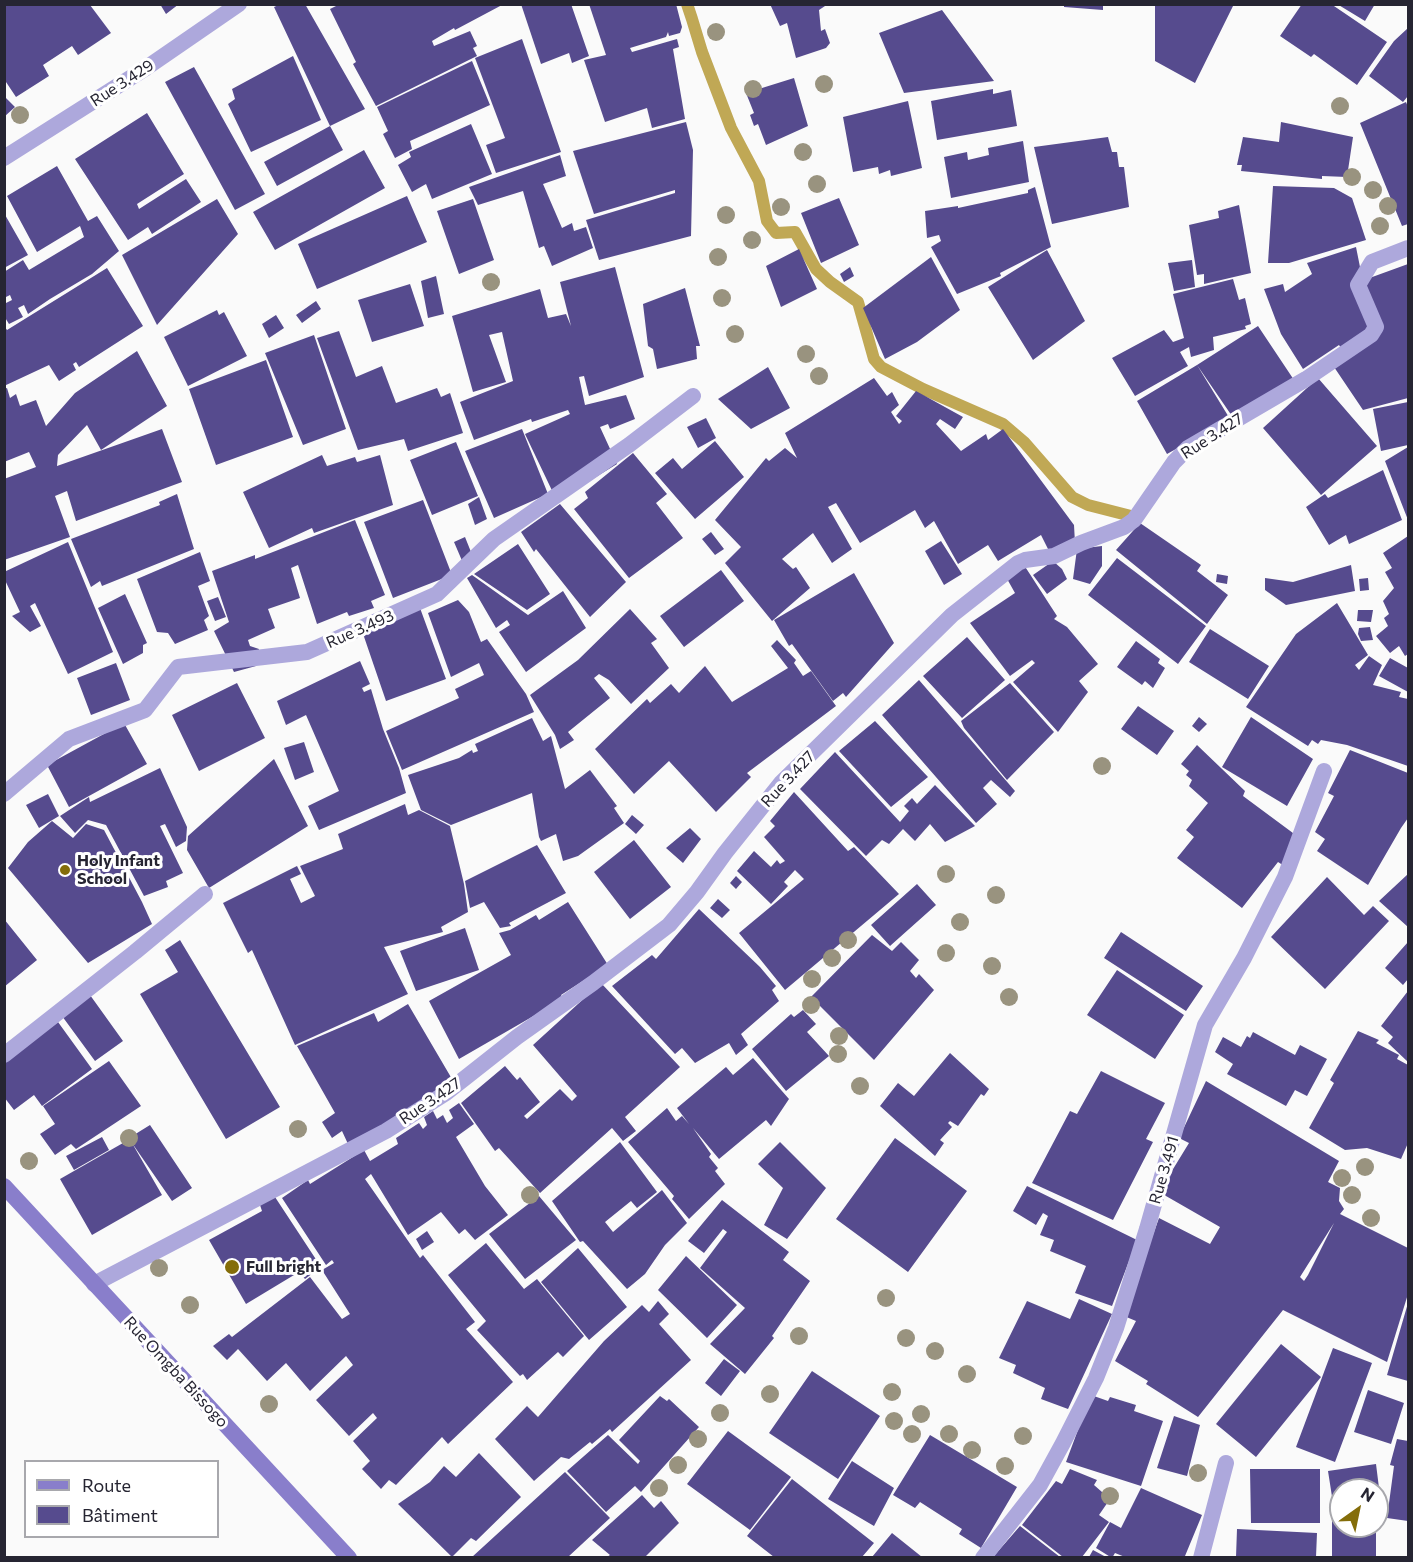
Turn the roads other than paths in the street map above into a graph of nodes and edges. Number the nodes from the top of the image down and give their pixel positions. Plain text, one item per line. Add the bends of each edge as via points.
1 (239, 4) edge
2 (4, 159) edge
3 (1408, 248) edge
4 (693, 396) dead end
5 (1324, 771) dead end
6 (4, 794) edge
7 (205, 894) dead end
8 (4, 1055) edge
9 (4, 1186) edge
10 (94, 1284) junction
11 (1226, 1463) dead end
12 (349, 1557) edge
13 (983, 1557) edge
14 (1201, 1557) edge

1 - 2 street, Rue 3.429
3 - 10 street, Rue 3.427 via 1372,261 1360,281 1359,288 1376,327 1371,335 1306,379 1188,448 1134,520 1124,527 1054,556 1018,563 952,615 781,783 669,925 446,1093 386,1131
4 - 6 street, Rue 3.493 via 494,539 437,594 307,652 178,667 144,710 69,739
5 - 13 street, Rue 3.491 via 1285,877 1205,1024 1137,1262 1096,1378 1040,1485
7 - 8 street
9 - 10 main road, Rue Omgba Bissogo
10 - 12 main road, Rue Omgba Bissogo
11 - 14 street

